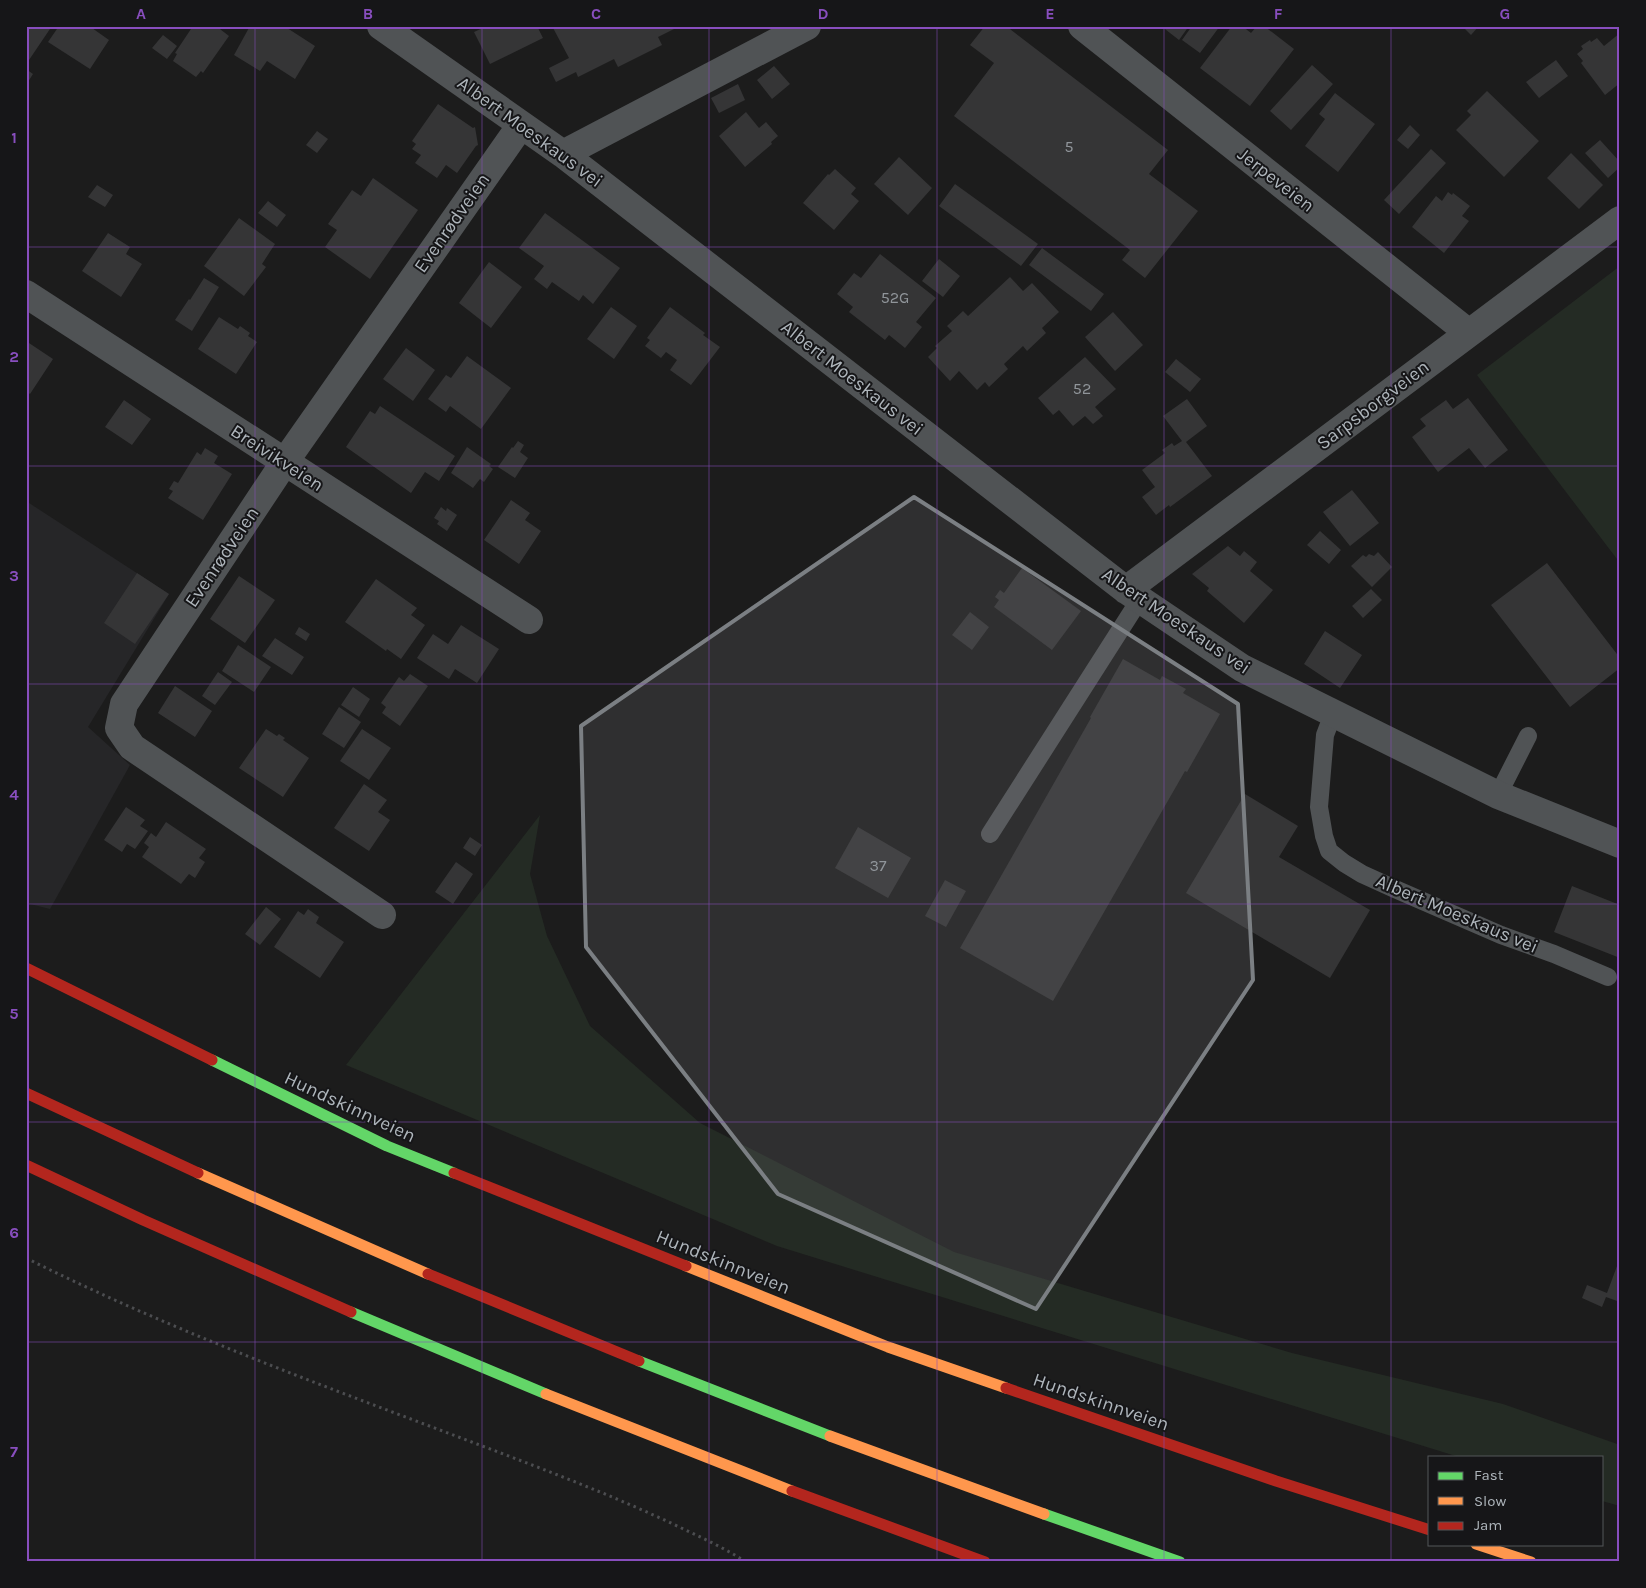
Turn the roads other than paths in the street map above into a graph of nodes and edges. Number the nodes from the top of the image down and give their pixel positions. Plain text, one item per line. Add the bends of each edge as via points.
1 (381, 26) edge
2 (807, 26) edge
3 (1082, 26) edge
4 (521, 125) junction
5 (563, 154) junction
6 (1620, 220) edge
7 (26, 294) edge
8 (1469, 333) junction
9 (284, 463) junction
10 (1133, 594) junction
11 (529, 620) dead end
12 (1333, 714) junction
13 (1528, 736) dead end
14 (1498, 795) junction
15 (990, 834) dead end
16 (1620, 844) edge
17 (382, 916) dead end
18 (26, 968) edge
19 (1608, 977) dead end
20 (26, 1093) edge
21 (26, 1165) edge
22 (1428, 1529) edge
23 (1482, 1546) edge
24 (984, 1562) edge
25 (1180, 1562) edge
26 (1531, 1562) edge

1 - 4 street, Albert Moeskaus vei
2 - 5 street
3 - 8 street, Jerpeveien
4 - 5 street, Albert Moeskaus vei
4 - 9 street, Evenrødveien
5 - 10 street, Albert Moeskaus vei
6 - 8 street, Sarpsborgveien
7 - 9 street, Breivikveien
8 - 10 street, Sarpsborgveien
9 - 11 street, Breivikveien
9 - 17 street, Evenrødveien via 124,704 119,728 132,748
10 - 12 street, Albert Moeskaus vei via 1242,668
10 - 15 lane
12 - 14 street, Albert Moeskaus vei
12 - 19 lane, Albert Moeskaus vei via 1325,735 1319,807 1330,850 1362,874 1501,935
13 - 14 lane
14 - 16 street, Albert Moeskaus vei
18 - 22 main road, Hundskinnveien via 387,1146 870,1340 1276,1481
20 - 25 main road via 270,1205 596,1345 923,1471
21 - 24 main road via 397,1332 735,1469
23 - 26 main road

